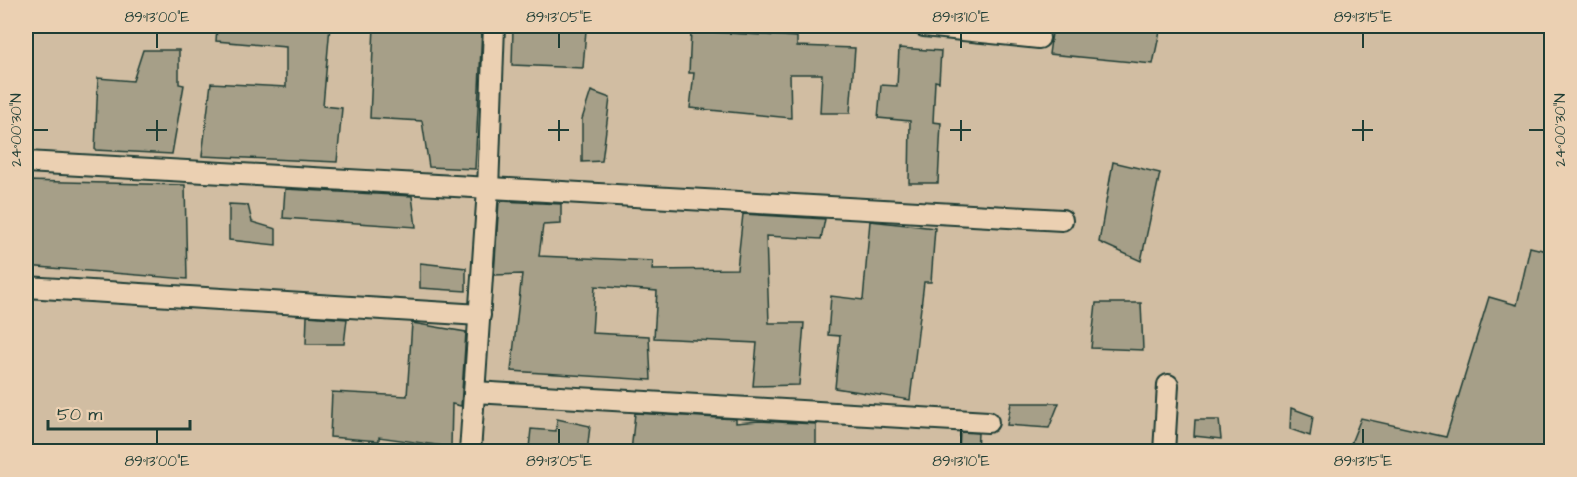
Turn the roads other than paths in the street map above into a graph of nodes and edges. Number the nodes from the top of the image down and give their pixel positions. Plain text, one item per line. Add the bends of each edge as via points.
1 (494, 26) edge
2 (924, 26) edge
3 (1039, 38) dead end
4 (26, 162) edge
5 (488, 189) junction
6 (1062, 220) dead end
7 (26, 287) edge
8 (480, 315) junction
9 (1167, 385) dead end
10 (475, 392) junction
11 (988, 422) dead end
12 (470, 452) edge
13 (1164, 452) edge

1 - 5 street
2 - 3 street
4 - 5 street
5 - 6 street
5 - 8 street
7 - 8 street
8 - 10 street
9 - 13 street
10 - 11 street
10 - 12 street

